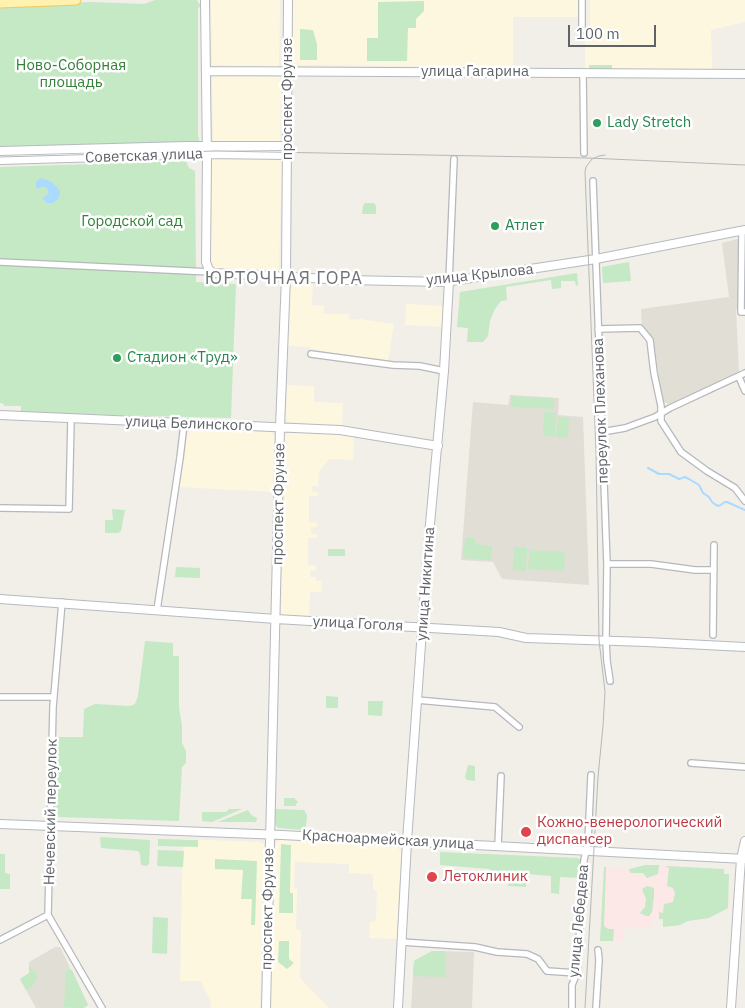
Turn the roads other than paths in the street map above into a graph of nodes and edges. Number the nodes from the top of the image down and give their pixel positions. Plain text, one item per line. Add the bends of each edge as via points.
1 (76, 0) edge
2 (205, 0) edge
3 (288, 0) edge
4 (582, 0) edge
5 (3, 2) edge
6 (582, 30) dead end
7 (206, 71) junction
8 (288, 71) junction
9 (583, 73) junction
10 (745, 74) edge
11 (288, 146) junction
12 (206, 150) junction
13 (0, 151) edge
14 (584, 153) dead end
15 (288, 155) junction
16 (0, 160) edge
17 (454, 160) dead end
18 (593, 181) dead end
19 (743, 230) edge
20 (596, 259) junction
21 (0, 262) edge
22 (211, 272) junction
23 (286, 277) junction
24 (449, 281) junction
25 (745, 312) edge
26 (598, 329) junction
27 (311, 354) dead end
28 (444, 372) junction
29 (742, 375) edge
30 (745, 391) edge
31 (661, 414) junction
32 (0, 415) edge
33 (71, 419) junction
34 (184, 424) junction
35 (280, 427) junction
36 (602, 432) junction
37 (438, 446) junction
38 (745, 501) edge
39 (0, 508) edge
40 (714, 545) dead end
41 (607, 564) junction
42 (714, 570) junction
43 (0, 599) edge
44 (62, 602) junction
45 (157, 610) junction
46 (276, 619) junction
47 (423, 627) junction
48 (713, 635) dead end
49 (606, 640) junction
50 (745, 647) edge
51 (610, 681) dead end
52 (54, 697) junction
53 (0, 698) edge
54 (417, 700) junction
55 (519, 727) dead end
56 (691, 763) dead end
57 (745, 767) edge
58 (591, 775) dead end
59 (501, 776) dead end
60 (0, 824) edge
61 (50, 826) junction
62 (270, 834) junction
63 (407, 841) junction
64 (745, 841) edge
65 (498, 846) junction
66 (586, 851) junction
67 (743, 859) edge
68 (48, 915) junction
69 (0, 940) edge
70 (402, 942) junction
71 (598, 950) dead end
72 (577, 973) junction
73 (102, 1008) edge
74 (266, 1008) edge
75 (398, 1008) edge
76 (572, 1008) edge
77 (596, 1008) edge
78 (731, 1008) edge

1 - 5 main road
2 - 7 street
3 - 8 street, проспект Фрунзе
4 - 6 street
7 - 8 street, улица Гагарина
7 - 12 street
8 - 9 street, улица Гагарина
8 - 11 street, проспект Фрунзе
9 - 10 street, улица Гагарина
9 - 14 street
11 - 12 street, Советская улица
11 - 15 street, проспект Фрунзе
12 - 13 street, Советская улица
12 - 15 street, Советская улица
12 - 16 street, Советская улица
12 - 22 street via 206,262
15 - 23 street, проспект Фрунзе
17 - 24 street, улица Никитина
18 - 20 street, переулок Плеханова
19 - 20 street, улица Крылова
19 - 25 street via 741,312
20 - 24 street, улица Крылова
20 - 26 street, переулок Плеханова
21 - 22 street
22 - 23 street, улица Крылова
23 - 24 street, улица Крылова
23 - 35 street, проспект Фрунзе
24 - 28 street, улица Никитина
26 - 31 street via 640,328 650,340
26 - 36 street, переулок Плеханова
27 - 28 street via 420,366
28 - 37 street, улица Никитина
29 - 30 street
29 - 31 street
31 - 36 street via 625,428
31 - 38 street via 661,421 681,452 735,488
32 - 33 street, улица Белинского
33 - 34 street, улица Белинского
33 - 39 street via 68,509
34 - 35 street, улица Белинского
34 - 45 street
35 - 37 street, улица Белинского via 340,430
35 - 46 street, проспект Фрунзе
36 - 41 street, переулок Плеханова
37 - 47 street, улица Никитина
40 - 42 street
41 - 42 street
41 - 49 street, переулок Плеханова
42 - 48 street
43 - 44 street, улица Гоголя
44 - 45 street, улица Гоголя
44 - 52 street, Нечевский переулок
45 - 46 street, улица Гоголя
46 - 47 street, улица Гоголя
46 - 62 street, проспект Фрунзе
47 - 49 street, улица Гоголя via 499,632 526,638
47 - 54 street, улица Никитина
49 - 50 street, улица Гоголя
49 - 51 street
52 - 53 street
52 - 61 street, Нечевский переулок
54 - 55 street via 494,706
54 - 63 street, улица Никитина
56 - 57 street
58 - 66 street, улица Лебедева
59 - 65 street
60 - 61 street, Красноармейская улица
61 - 62 street, Красноармейская улица
61 - 68 street, Нечевский переулок
62 - 63 street, Красноармейская улица
62 - 74 street, проспект Фрунзе
63 - 65 street, Красноармейская улица
63 - 70 street, улица Никитина
64 - 67 street
65 - 66 street, Красноармейская улица
66 - 67 street, Красноармейская улица
66 - 72 street, улица Лебедева
67 - 78 street
68 - 69 street
68 - 73 street
70 - 72 street via 528,954 534,956 547,971
70 - 75 street, улица Никитина
71 - 77 street, улица Лебедева
72 - 76 street, улица Лебедева via 572,985

